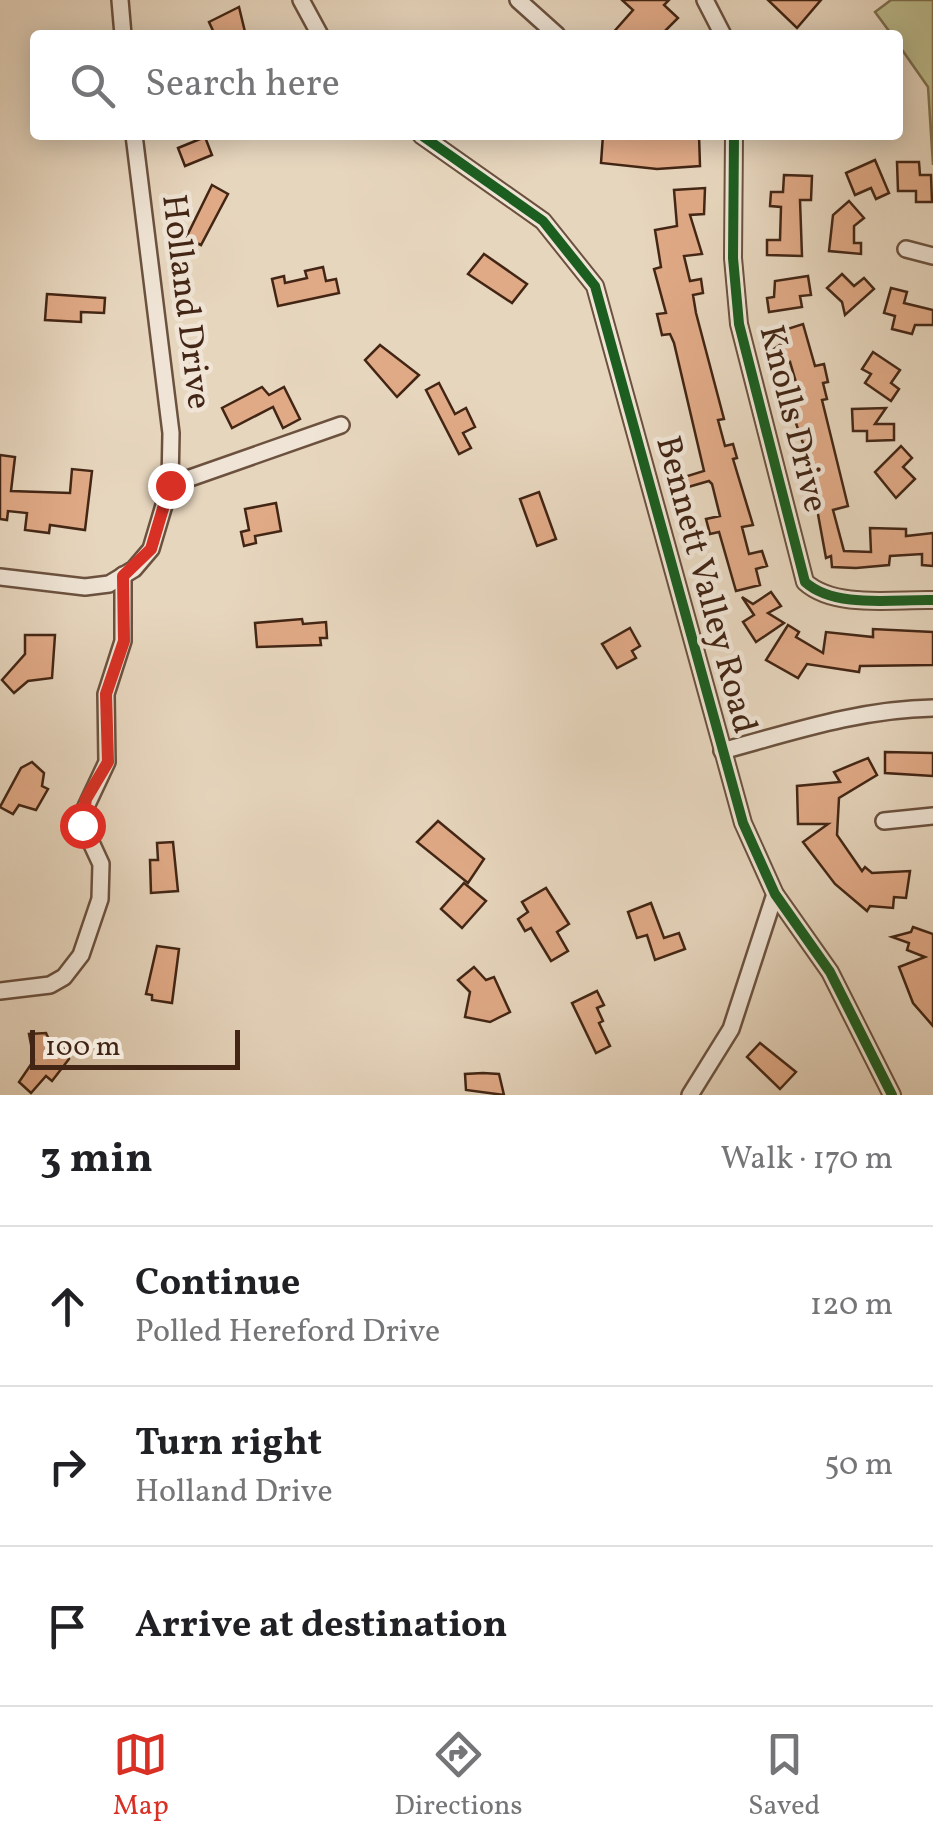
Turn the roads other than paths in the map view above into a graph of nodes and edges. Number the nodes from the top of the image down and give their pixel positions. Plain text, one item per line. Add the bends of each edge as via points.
1 (120, 0) edge
2 (301, 0) edge
3 (518, 0) edge
4 (705, 0) edge
5 (123, 30) edge
6 (317, 30) edge
7 (551, 30) edge
8 (720, 30) edge
9 (135, 140) edge
10 (428, 140) edge
11 (734, 140) edge
12 (906, 249) dead end
13 (933, 256) edge
14 (342, 425) dead end
15 (170, 485) junction
16 (123, 576) junction
17 (0, 577) edge
18 (933, 600) edge
19 (933, 708) edge
20 (722, 752) junction
21 (933, 816) edge
22 (884, 821) dead end
23 (775, 894) junction
24 (0, 991) edge
25 (690, 1095) edge
26 (892, 1095) edge

1 - 5 street
2 - 6 street
3 - 7 street
4 - 8 street
9 - 15 street, Holland Drive via 171,433
10 - 20 street, Bennett Valley Road via 543,220 595,286
11 - 18 street, Knolls Drive via 739,324 805,582 835,598
12 - 13 street
14 - 15 street
15 - 16 street, Holland Drive via 151,549
16 - 17 street via 85,587
16 - 24 street via 124,641 106,694 108,762 82,813 101,864 100,899 80,955 64,978
19 - 20 street via 896,708
20 - 23 street, Bennett Valley Road
21 - 22 street
23 - 25 street via 731,1030
23 - 26 street, Bennett Valley Road via 830,972

